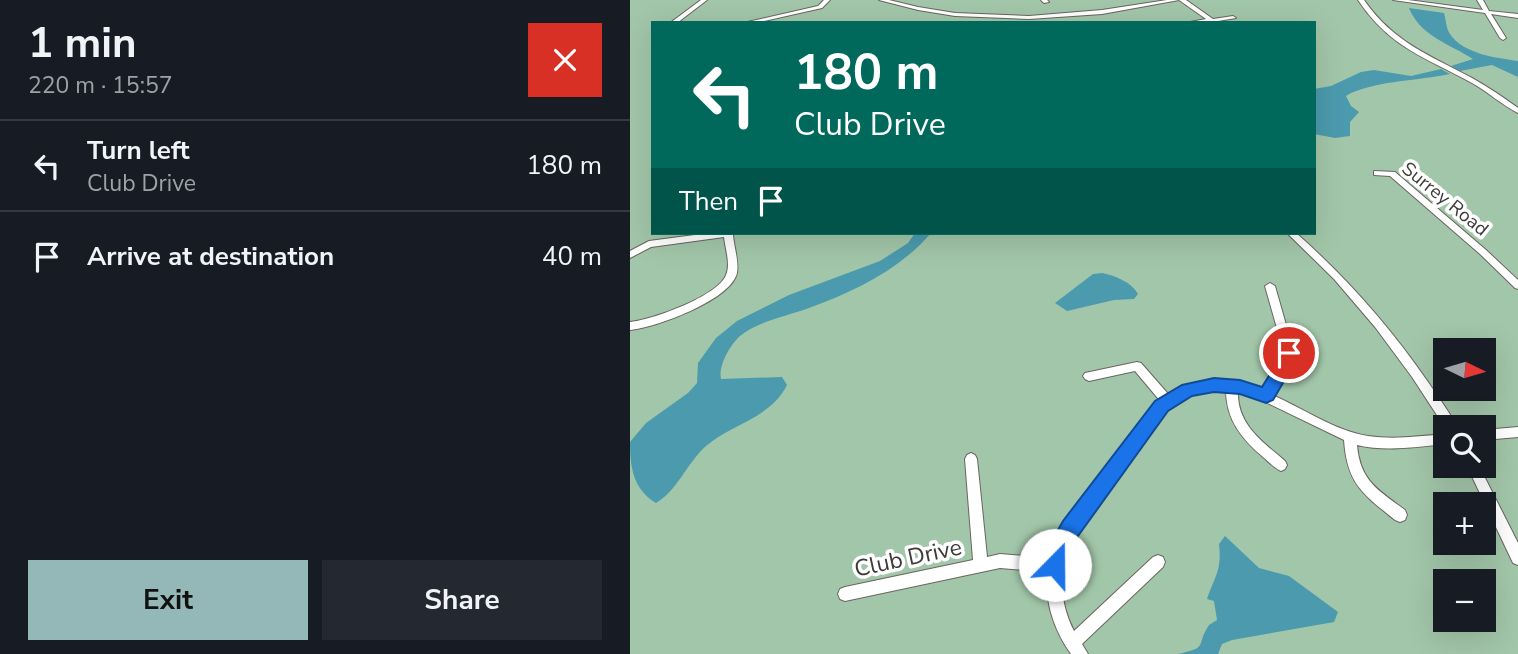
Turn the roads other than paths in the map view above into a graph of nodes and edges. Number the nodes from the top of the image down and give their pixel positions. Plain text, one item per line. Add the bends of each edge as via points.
1 (704, 0) edge
2 (827, 0) edge
3 (882, 0) edge
4 (1176, 0) edge
5 (1182, 0) edge
6 (1361, 0) edge
7 (1396, 0) edge
8 (1480, 0) edge
9 (1486, 12) junction
10 (1518, 16) edge
11 (1233, 18) dead end
12 (1014, 20) edge
13 (676, 21) edge
14 (755, 21) edge
15 (1212, 21) edge
16 (1503, 38) dead end
17 (1518, 111) edge
18 (1377, 173) dead end
19 (714, 235) edge
20 (728, 235) edge
21 (1293, 235) edge
22 (630, 255) edge
23 (1270, 286) dead end
24 (1518, 286) edge
25 (630, 326) edge
26 (1089, 376) dead end
27 (1232, 386) junction
28 (1266, 395) junction
29 (1167, 401) junction
30 (1443, 415) edge
31 (1518, 432) edge
32 (1496, 434) edge
33 (1350, 437) junction
34 (1433, 440) edge
35 (971, 460) dead end
36 (1281, 465) dead end
37 (1479, 478) edge
38 (1400, 515) dead end
39 (1518, 558) edge
40 (1158, 562) dead end
41 (1055, 565) junction
42 (981, 566) junction
43 (845, 594) dead end
44 (1076, 649) edge

1 - 13 street
2 - 14 street via 820,7
3 - 12 street via 957,16
4 - 12 street
5 - 15 street
6 - 17 street via 1392,38
7 - 9 street
8 - 9 street
9 - 10 street
9 - 16 street
11 - 15 street
18 - 24 street, Surrey Road via 1392,174
19 - 22 street via 649,244
20 - 25 street via 732,272 725,286 656,322
21 - 30 street via 1379,324
23 - 28 street via 1289,353
26 - 29 street via 1137,366
27 - 28 street
27 - 29 street via 1197,387
27 - 36 street via 1236,421
28 - 33 street
29 - 41 street via 1071,528
31 - 32 street
33 - 34 street via 1378,443
33 - 38 street via 1351,461 1358,478
35 - 42 street, Club Drive
37 - 39 street
40 - 44 street
41 - 42 street, Club Drive via 1000,562
41 - 44 street via 1056,609
42 - 43 street, Club Drive

